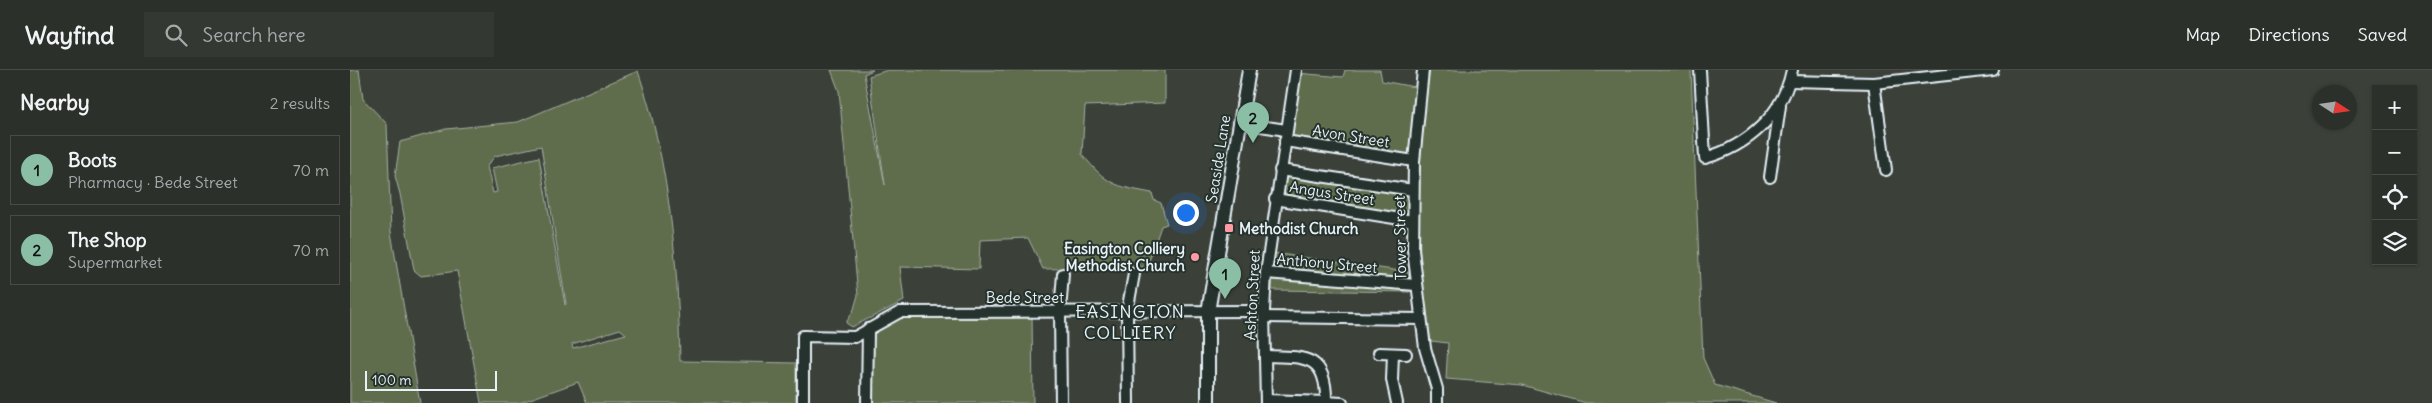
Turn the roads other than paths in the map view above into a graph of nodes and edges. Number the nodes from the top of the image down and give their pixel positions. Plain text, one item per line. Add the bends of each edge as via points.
1 (1249, 70) edge
2 (1296, 70) edge
3 (1423, 70) edge
4 (1700, 70) edge
5 (1792, 70) edge
6 (1993, 70) edge
7 (1910, 75) edge
8 (1790, 81) junction
9 (1874, 83) junction
10 (1781, 102) junction
11 (1240, 123) junction
12 (1285, 136) junction
13 (1414, 161) junction
14 (1280, 170) junction
15 (1886, 170) dead end
16 (1770, 176) dead end
17 (1414, 190) junction
18 (1276, 199) junction
19 (1414, 221) junction
20 (1266, 273) junction
21 (1063, 274) dead end
22 (1134, 274) dead end
23 (1416, 285) junction
24 (1060, 312) junction
25 (1127, 312) junction
26 (1208, 312) junction
27 (1264, 314) junction
28 (1421, 319) junction
29 (868, 330) junction
30 (1379, 353) dead end
31 (1393, 354) junction
32 (1406, 354) dead end
33 (1265, 356) junction
34 (1266, 402) edge
35 (1326, 402) edge
36 (803, 403) edge
37 (867, 403) edge
38 (1061, 403) edge
39 (1128, 403) edge
40 (1208, 403) edge
41 (1342, 403) edge
42 (1397, 403) edge
43 (1437, 403) edge

1 - 11 main road, Seaside Lane
2 - 12 street, Ashton Street
3 - 13 street, Tower Street
4 - 10 street via 1705,158 1727,152 1745,140 1768,121
5 - 8 street
6 - 7 street
7 - 9 street
8 - 9 street
8 - 10 street
9 - 15 street
10 - 16 street
11 - 12 street, Avon Street
11 - 26 main road, Seaside Lane
12 - 13 street, Avon Street
12 - 14 street, Ashton Street
13 - 17 street, Tower Street
14 - 17 street
14 - 18 street, Ashton Street
17 - 19 street, Tower Street
18 - 19 street, Angus Street
18 - 20 street, Ashton Street
19 - 23 street, Tower Street
20 - 23 street, Anthony Street
20 - 27 street, Ashton Street
21 - 24 street
22 - 25 street
23 - 28 street, Tower Street
24 - 25 street, Bede Street
24 - 29 street, Bede Street via 900,312
24 - 38 street
25 - 26 street, Bede Street
25 - 39 street
26 - 27 street, Bede Street
26 - 40 main road, Seaside Lane
27 - 28 street, Bede Street
27 - 33 street, Ashton Street
28 - 43 street, Tower Street via 1437,389
29 - 36 street, Bede Street via 855,337 803,336
29 - 37 street
30 - 31 street
31 - 32 street
31 - 42 street via 1392,380
33 - 34 street, Ashton Street
33 - 35 street via 1299,357 1319,366 1325,378
34 - 35 street
35 - 41 street

